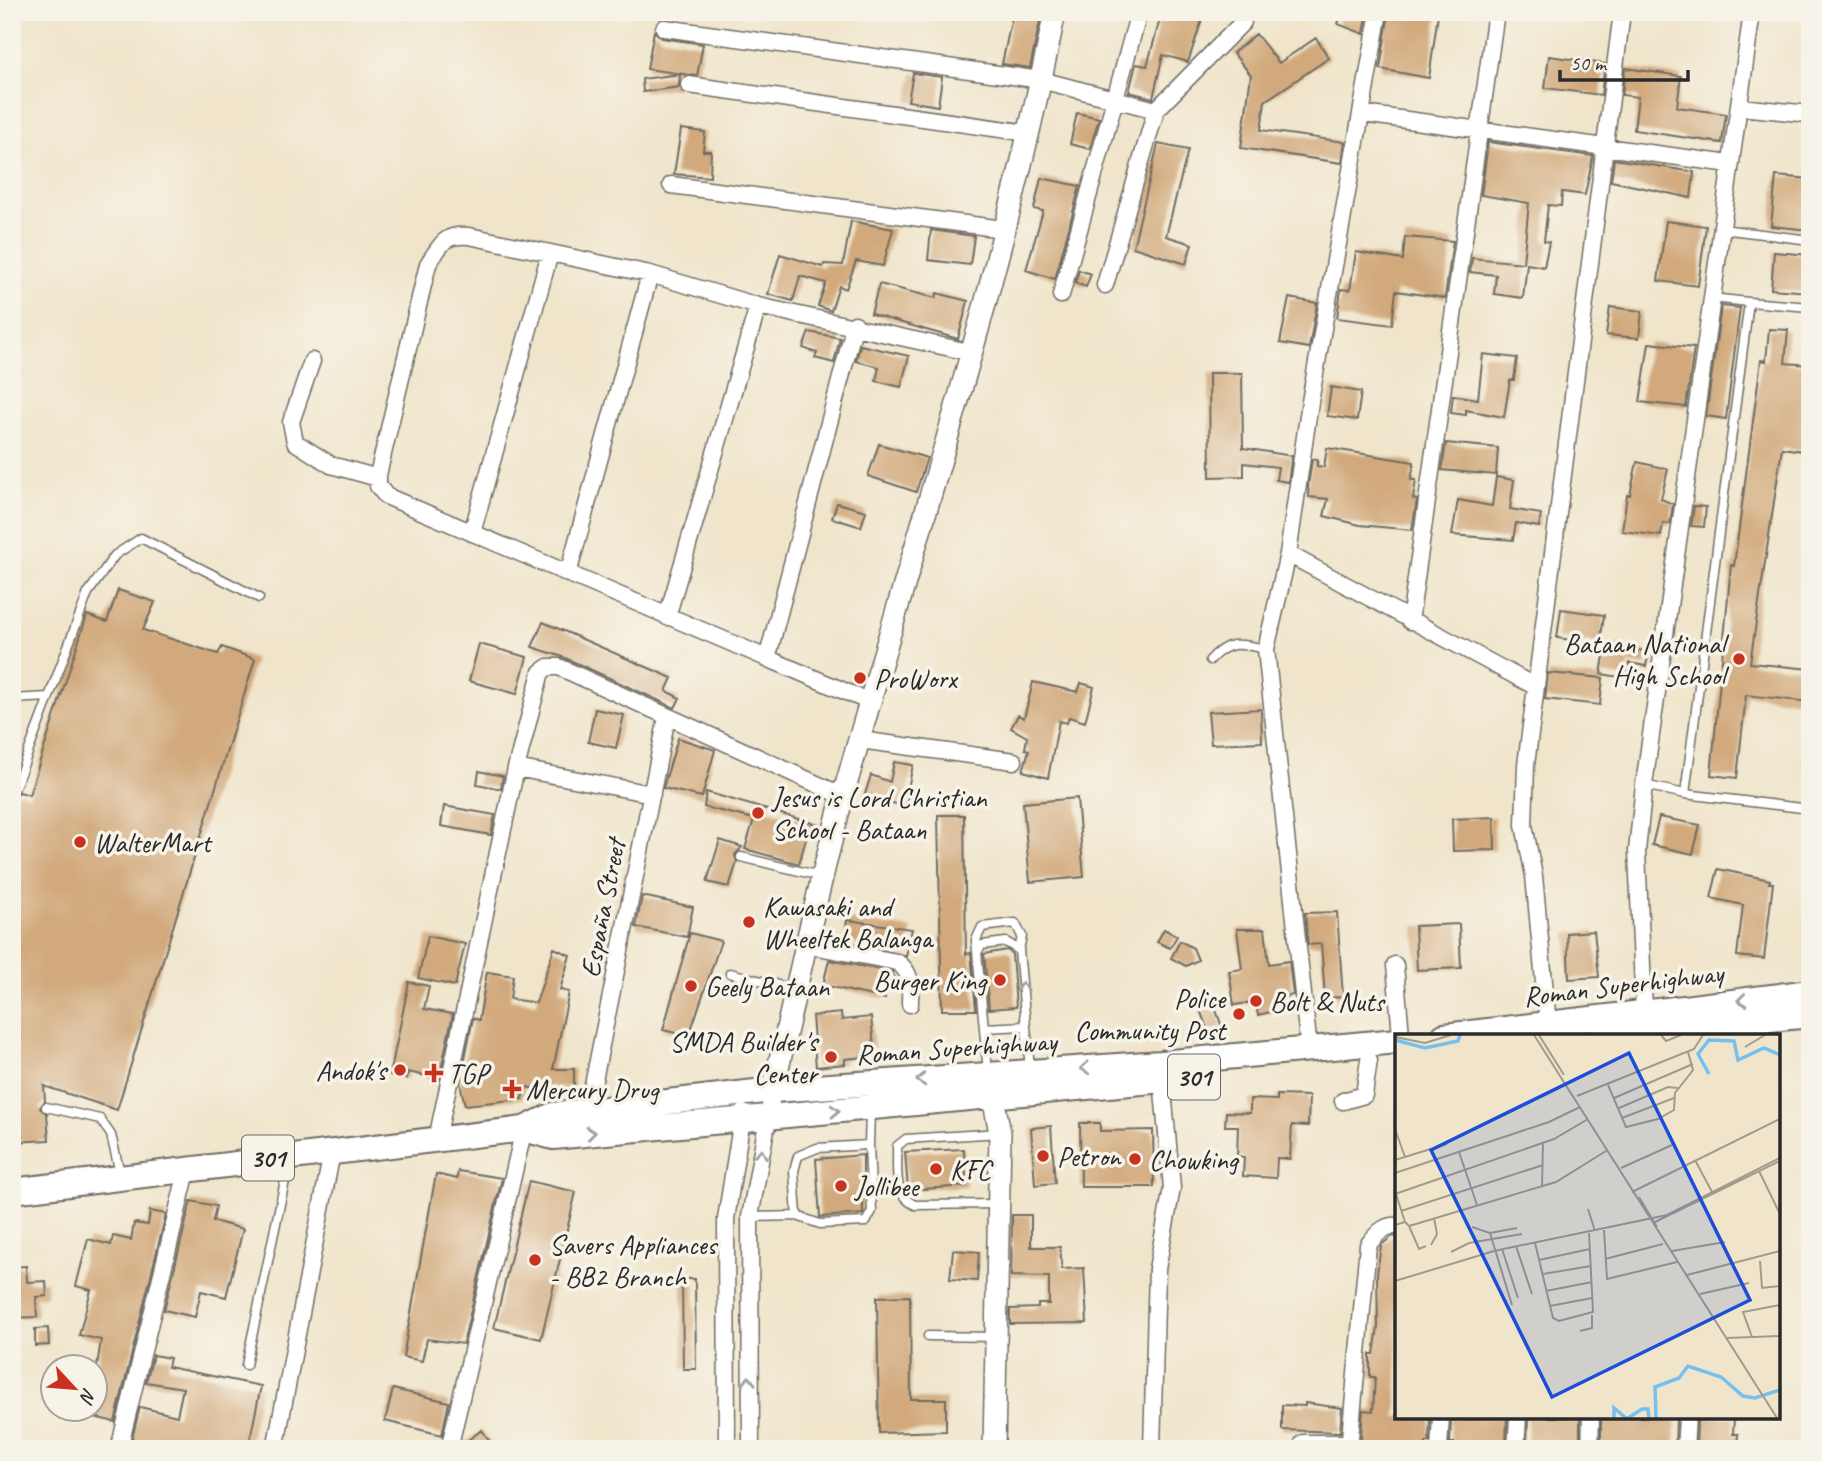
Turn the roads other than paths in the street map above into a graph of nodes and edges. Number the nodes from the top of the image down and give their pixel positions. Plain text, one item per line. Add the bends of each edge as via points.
1 (1055, 12) edge
2 (1139, 12) edge
3 (1379, 12) edge
4 (1496, 12) edge
5 (1622, 12) edge
6 (1752, 12) edge
7 (1243, 22) dead end
8 (664, 28) dead end
9 (1041, 80) junction
10 (689, 85) dead end
11 (1114, 101) junction
12 (1740, 107) junction
13 (1156, 110) junction
14 (1363, 114) junction
15 (1810, 114) edge
16 (1480, 129) junction
17 (1028, 133) junction
18 (1605, 145) junction
19 (1730, 163) junction
20 (671, 185) dead end
21 (1003, 229) junction
22 (1722, 229) junction
23 (1810, 240) edge
24 (550, 253) junction
25 (650, 274) junction
26 (1105, 285) dead end
27 (1061, 295) dead end
28 (1711, 298) junction
29 (1749, 302) junction
30 (758, 306) junction
31 (1810, 307) edge
32 (855, 324) junction
33 (969, 352) junction
34 (313, 360) dead end
35 (378, 478) junction
36 (472, 533) junction
37 (1288, 554) junction
38 (568, 574) junction
39 (259, 598) dead end
40 (667, 617) junction
41 (1410, 621) junction
42 (1266, 649) junction
43 (767, 659) junction
44 (1210, 660) dead end
45 (1536, 687) junction
46 (49, 696) junction
47 (12, 699) edge
48 (870, 702) junction
49 (667, 717) junction
50 (860, 740) junction
51 (1014, 761) dead end
52 (516, 768) junction
53 (1644, 785) junction
54 (14, 790) edge
55 (652, 794) junction
56 (1685, 794) junction
57 (843, 796) junction
58 (1810, 809) edge
59 (741, 857) dead end
60 (823, 877) junction
61 (807, 945) junction
62 (1019, 950) junction
63 (978, 951) junction
64 (1395, 965) dead end
65 (730, 973) dead end
66 (797, 990) junction
67 (1810, 992) edge
68 (910, 1004) dead end
69 (1644, 1012) junction
70 (1810, 1015) edge
71 (1548, 1024) junction
72 (1025, 1026) junction
73 (984, 1028) junction
74 (1721, 1030) edge
75 (1401, 1034) edge
76 (1461, 1034) edge
77 (1642, 1034) edge
78 (1395, 1041) edge
79 (1309, 1050) junction
80 (1395, 1057) edge
81 (1369, 1060) junction
82 (1030, 1072) junction
83 (1162, 1080) junction
84 (990, 1085) junction
85 (762, 1092) junction
86 (1343, 1101) dead end
87 (46, 1107) dead end
88 (870, 1109) junction
89 (588, 1110) junction
90 (766, 1116) junction
91 (742, 1118) junction
92 (524, 1129) junction
93 (1000, 1133) junction
94 (437, 1139) junction
95 (869, 1145) junction
96 (332, 1152) junction
97 (290, 1156) junction
98 (188, 1167) junction
99 (121, 1176) junction
100 (12, 1191) edge
101 (998, 1204) junction
102 (797, 1216) junction
103 (750, 1217) junction
104 (726, 1219) junction
105 (1395, 1226) edge
106 (928, 1336) dead end
107 (996, 1337) junction
108 (246, 1364) dead end
109 (1441, 1419) edge
110 (1518, 1419) edge
111 (1591, 1419) edge
112 (1687, 1419) edge
113 (1303, 1443) dead end
114 (1349, 1446) edge
115 (119, 1449) edge
116 (275, 1449) edge
117 (449, 1449) edge
118 (727, 1449) edge
119 (751, 1449) edge
120 (994, 1449) edge
121 (1152, 1449) edge
122 (1439, 1449) edge
123 (1516, 1449) edge
124 (1590, 1449) edge
125 (1685, 1449) edge

1 - 9 street
2 - 11 street
3 - 14 street
4 - 16 street
5 - 18 street
6 - 12 street
7 - 13 street
8 - 9 street
9 - 11 street
9 - 17 street
10 - 17 street
11 - 13 street
11 - 27 street
12 - 15 street
12 - 19 street
13 - 26 street
14 - 16 street
14 - 37 street via 1310,401
16 - 18 street
16 - 41 street
17 - 21 street
18 - 19 street
18 - 45 street
19 - 22 street
20 - 21 street
21 - 33 street
22 - 23 lane
22 - 28 street
24 - 25 street
24 - 35 street via 469,236 452,235 444,240 428,264
24 - 36 street
25 - 30 street
25 - 38 street
28 - 29 lane
28 - 53 street
29 - 31 lane
29 - 56 lane
30 - 32 street
30 - 40 street
32 - 33 street
32 - 43 street
33 - 48 street
34 - 35 street via 291,422 295,442 331,464
35 - 36 street via 386,496
36 - 38 street
37 - 41 street
37 - 42 street
38 - 40 street
39 - 46 lane via 141,538 115,555 88,593
40 - 43 street
41 - 45 street
42 - 44 lane via 1240,644 1222,647
42 - 79 street
43 - 48 street
45 - 71 street via 1524,825 1534,876
46 - 47 lane
46 - 54 lane
48 - 50 street
49 - 52 street via 559,667 548,667 541,672
49 - 55 street, España Street
49 - 57 street
50 - 51 street
50 - 57 street
52 - 55 street
52 - 94 street
53 - 56 lane
53 - 69 street via 1637,851
55 - 89 street, España Street
56 - 58 lane
57 - 60 street
59 - 60 lane
60 - 61 street
61 - 66 street
61 - 68 street via 897,962 910,977
62 - 63 lane via 1006,942 982,945
62 - 63 lane via 1021,936 1015,923 982,926 976,940
72 -> 62 lane
63 - 73 lane
64 - 75 street
65 - 66 lane
66 - 85 street
67 -> 69 main road, Roman Superhighway
69 - 71 main road, Roman Superhighway
70 - 74 main road, Roman Superhighway
71 - 76 main road, Roman Superhighway
72 - 73 lane
72 - 82 lane
73 - 84 lane
74 - 77 main road, Roman Superhighway
78 - 79 main road, Roman Superhighway / 301
79 -> 82 main road, Roman Superhighway / 301
80 - 81 main road, Roman Superhighway / 301
81 - 83 main road, Roman Superhighway / 301
81 - 86 street via 1364,1095
82 - 84 main road, Roman Superhighway / 301
83 - 84 main road, Roman Superhighway / 301
83 - 121 street via 1172,1188 1157,1269
84 -> 85 main road, Roman Superhighway / 301
84 - 88 main road, Roman Superhighway / 301
84 - 93 street
85 - 89 main road, Roman Superhighway / 301
85 - 90 street
85 - 91 street
87 - 99 lane via 100,1119 111,1135
90 -> 88 main road, Roman Superhighway / 301
88 - 95 lane
89 - 92 main road, Roman Superhighway / 301 via 553,1115
90 - 91 main road, Roman Superhighway / 301
103 -> 90 street
92 -> 91 main road, Roman Superhighway / 301 via 553,1137
91 - 104 street
92 - 94 main road, Roman Superhighway / 301
92 - 117 street
93 - 101 street
93 - 101 lane via 906,1139 897,1146 899,1192 904,1200 915,1205
94 - 96 main road, Roman Superhighway / 301
95 - 102 lane via 817,1148 798,1156 794,1171
95 - 102 lane via 872,1210 866,1222 820,1224
96 - 97 main road, Roman Superhighway / 301
96 - 116 street
97 - 98 main road, Roman Superhighway / 301
97 - 108 lane
98 - 99 main road, Roman Superhighway / 301
98 - 115 street
99 - 100 main road, Roman Superhighway / 301
101 - 107 street
102 - 103 lane
103 - 104 street
119 -> 103 street
104 - 118 street
105 - 114 street via 1377,1233 1368,1245
106 - 107 lane
107 - 120 street
109 - 122 street
110 - 123 street
111 - 124 street
112 - 125 street
113 - 114 street

